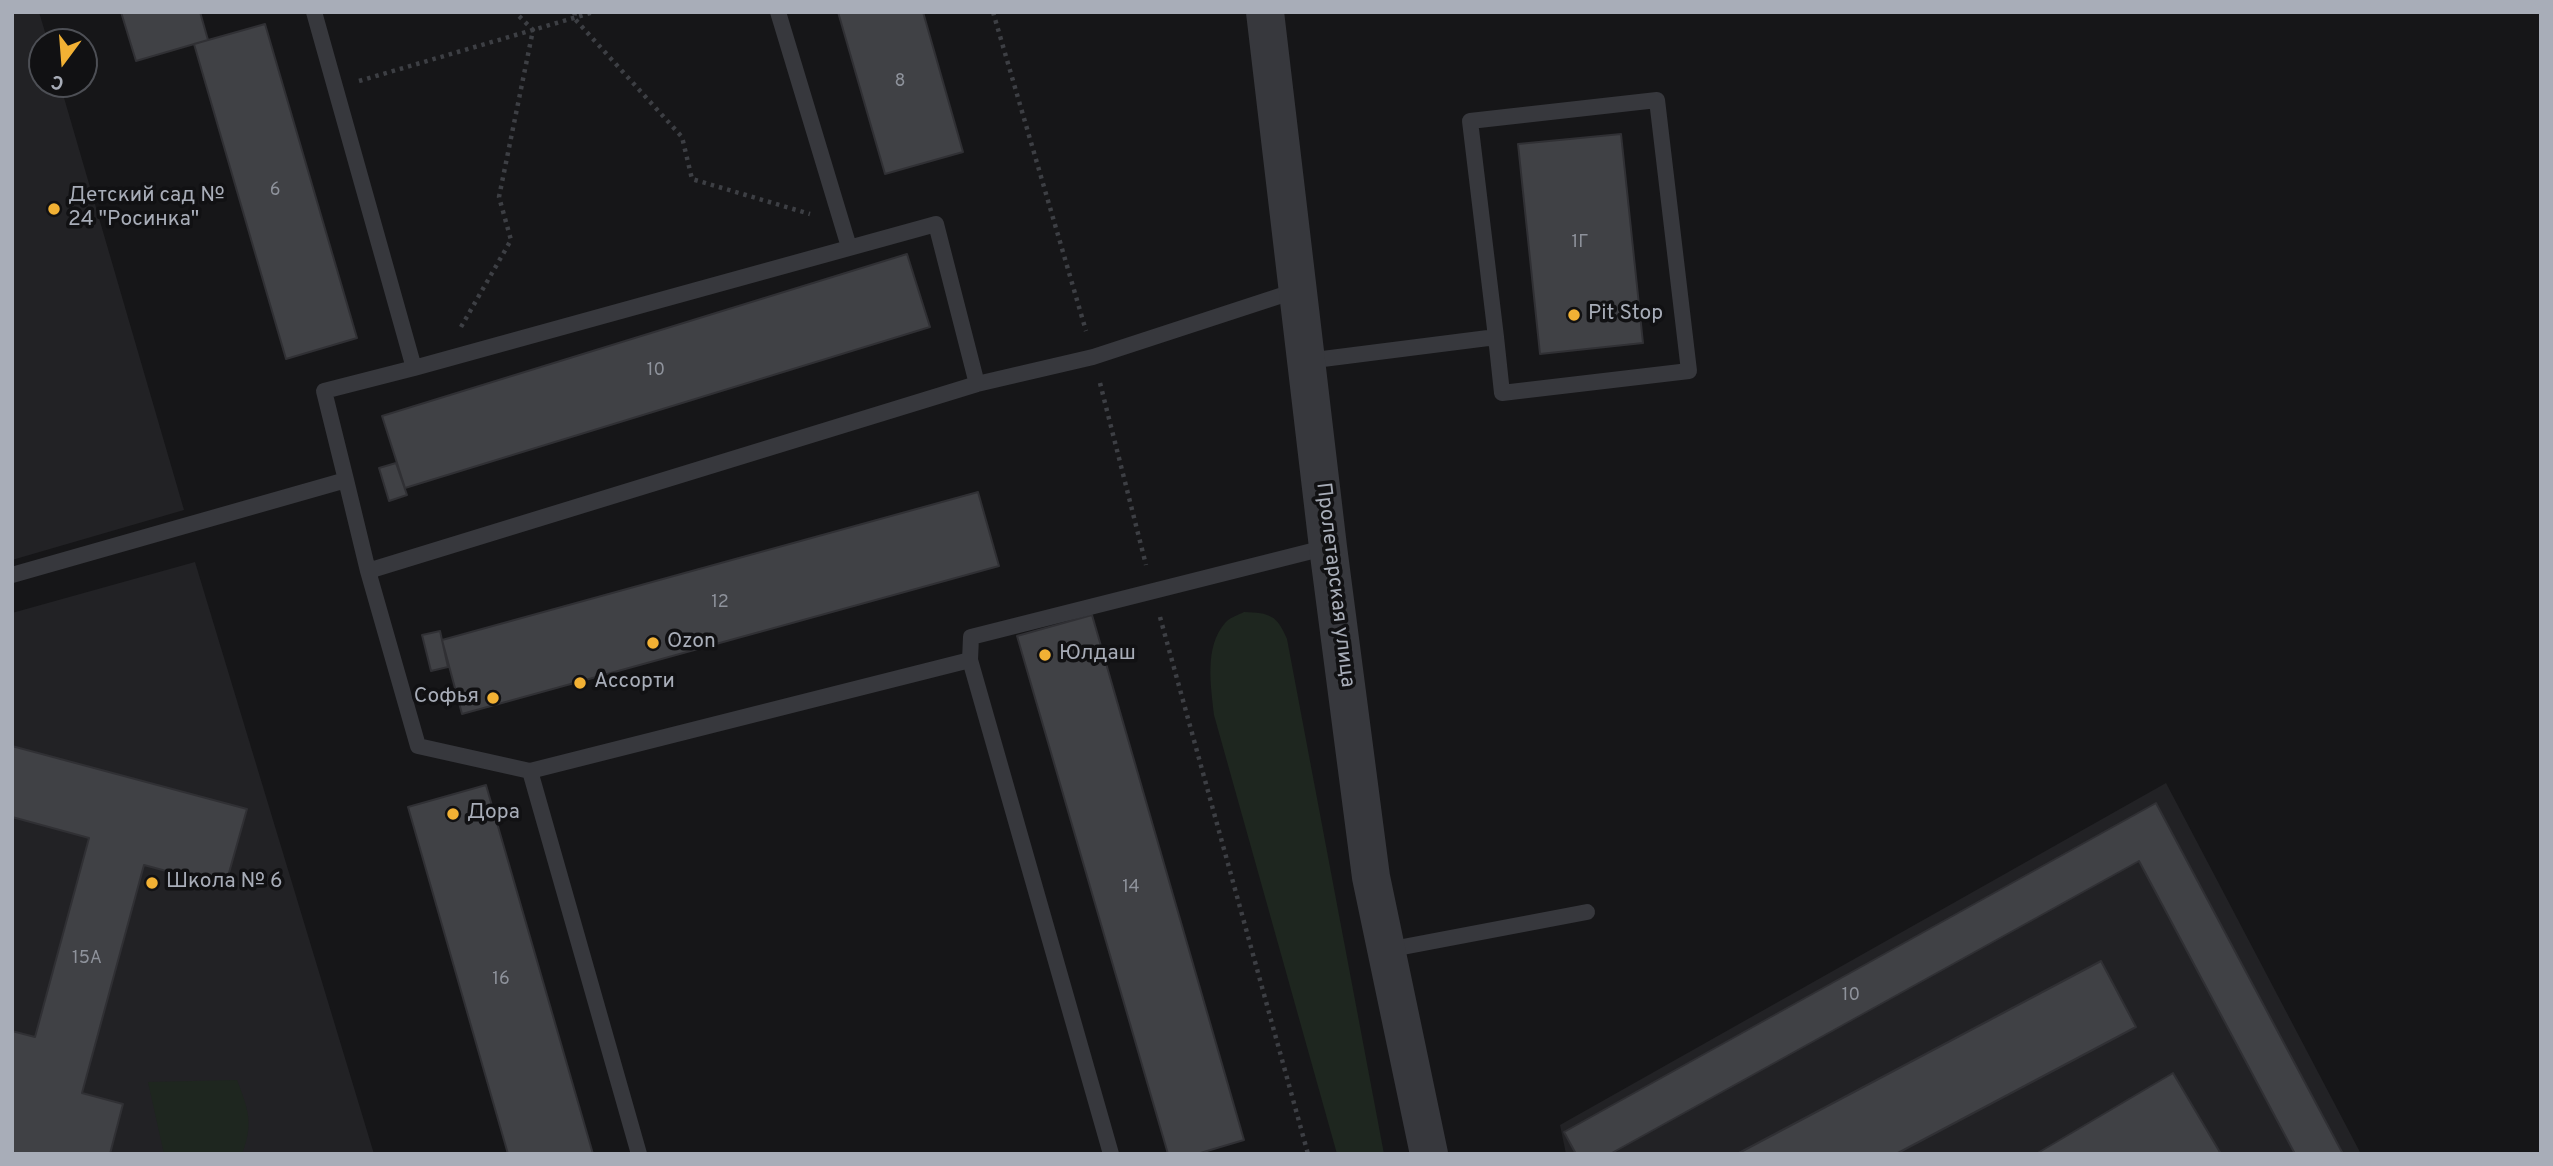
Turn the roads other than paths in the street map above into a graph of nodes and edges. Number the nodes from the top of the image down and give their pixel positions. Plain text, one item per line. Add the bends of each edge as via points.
1 (314, 12) edge
2 (778, 12) edge
3 (1265, 12) edge
4 (849, 247) junction
5 (1298, 290) junction
6 (1496, 337) junction
7 (1307, 361) junction
8 (414, 368) junction
9 (977, 384) junction
10 (346, 480) junction
11 (1328, 547) junction
12 (368, 571) junction
13 (12, 575) edge
14 (970, 660) junction
15 (530, 771) junction
16 (1587, 912) dead end
17 (1387, 950) junction
18 (639, 1154) edge
19 (1111, 1154) edge
20 (1430, 1154) edge

1 - 8 lane
2 - 4 lane
3 - 5 street, Пролетарская улица
4 - 8 lane
4 - 9 lane via 936,224
5 - 7 street, Пролетарская улица
5 - 9 lane via 1093,357
6 - 6 lane via 1470,121 1657,100 1689,371 1502,393
6 - 7 lane
7 - 11 street, Пролетарская улица
8 - 10 lane via 324,391
9 - 12 lane
10 - 12 lane
10 - 13 lane
11 - 14 lane via 971,637
11 - 17 street, Пролетарская улица via 1371,877
12 - 15 lane via 418,746
14 - 15 lane
14 - 19 lane
15 - 18 lane
16 - 17 lane
17 - 20 street, Пролетарская улица

